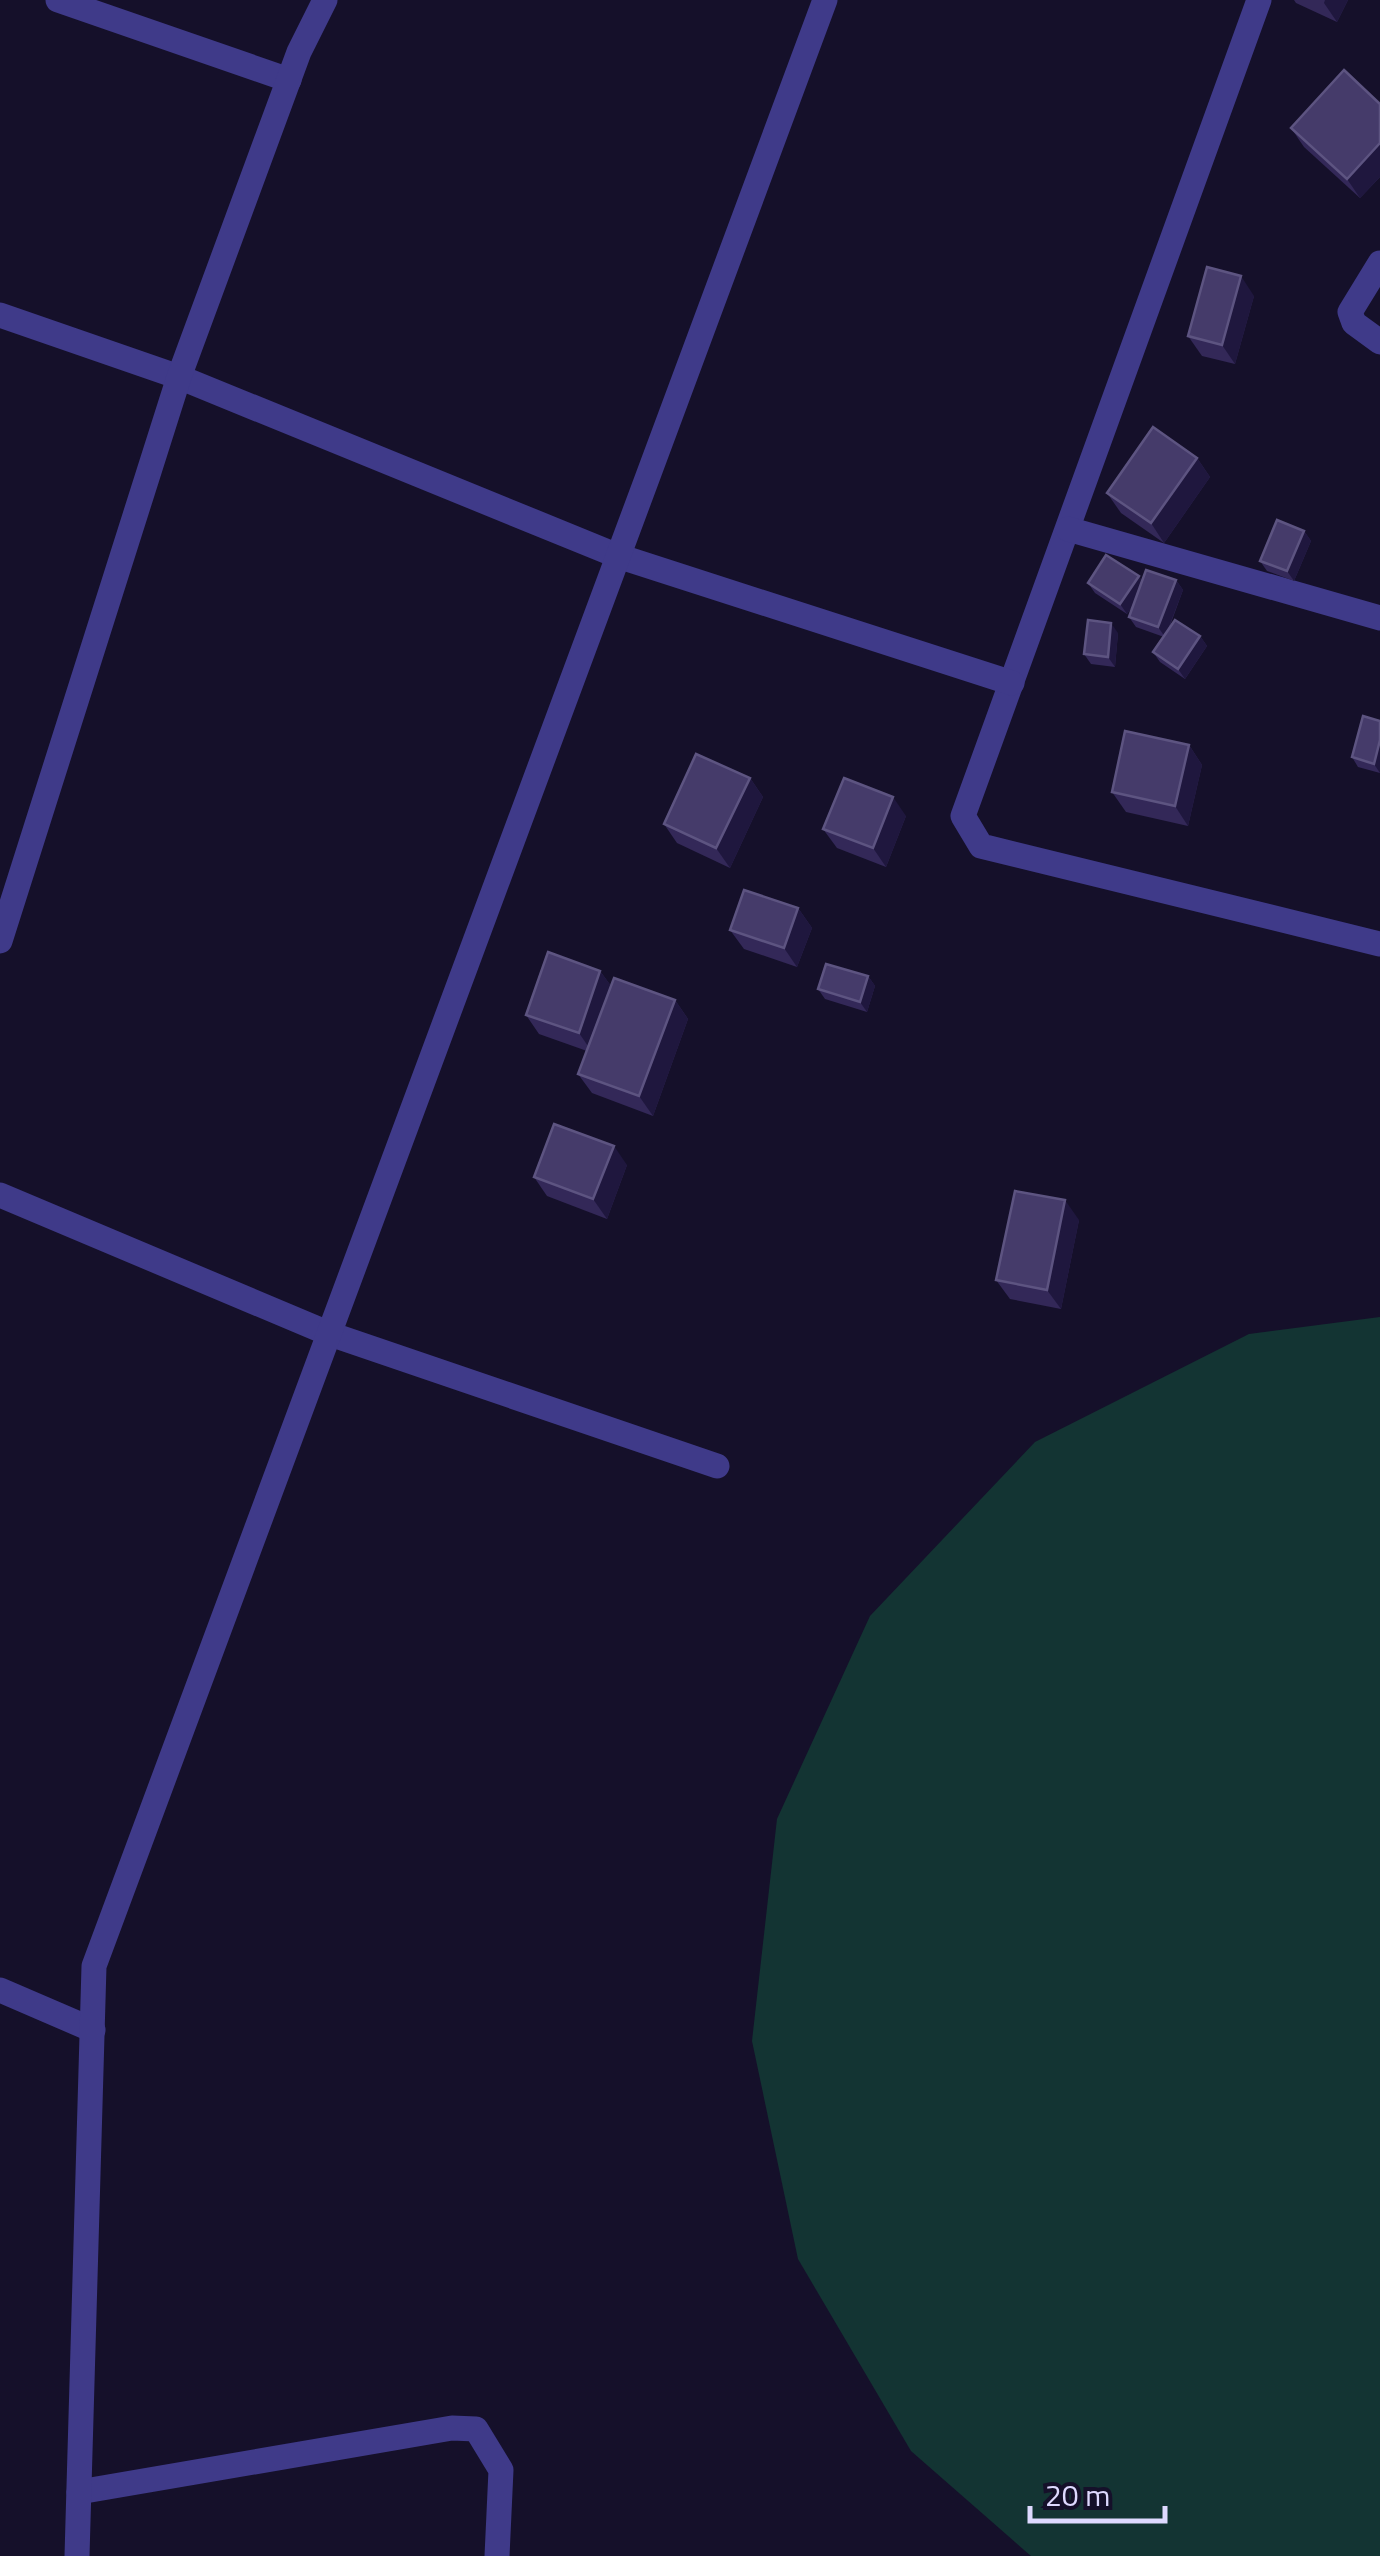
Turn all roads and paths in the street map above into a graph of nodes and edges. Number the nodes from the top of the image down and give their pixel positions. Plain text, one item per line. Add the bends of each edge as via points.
1 (58, 0) edge
2 (325, 0) edge
3 (825, 0) edge
4 (1259, 0) edge
5 (289, 80) junction
6 (1380, 263) edge
7 (0, 316) edge
8 (1380, 342) edge
9 (178, 377) junction
10 (1068, 529) junction
11 (618, 556) junction
12 (1380, 618) edge
13 (1012, 683) junction
14 (0, 940) edge
15 (1380, 944) edge
16 (0, 1194) edge
17 (330, 1334) junction
18 (717, 1466) dead end
19 (0, 1990) edge
20 (93, 2030) junction
21 (79, 2492) junction
22 (77, 2556) edge
23 (498, 2556) edge

1 - 5 street
2 - 5 street
3 - 11 street
4 - 10 street
5 - 9 street
6 - 8 street via 1350,312
7 - 9 street
9 - 11 street
9 - 14 street
10 - 12 street
10 - 13 street
11 - 13 street
11 - 17 street
13 - 15 street via 963,816 981,846
16 - 17 street
17 - 18 street
17 - 20 street via 94,1966
19 - 20 street
20 - 21 street
21 - 22 street
21 - 23 street via 476,2429 501,2470

